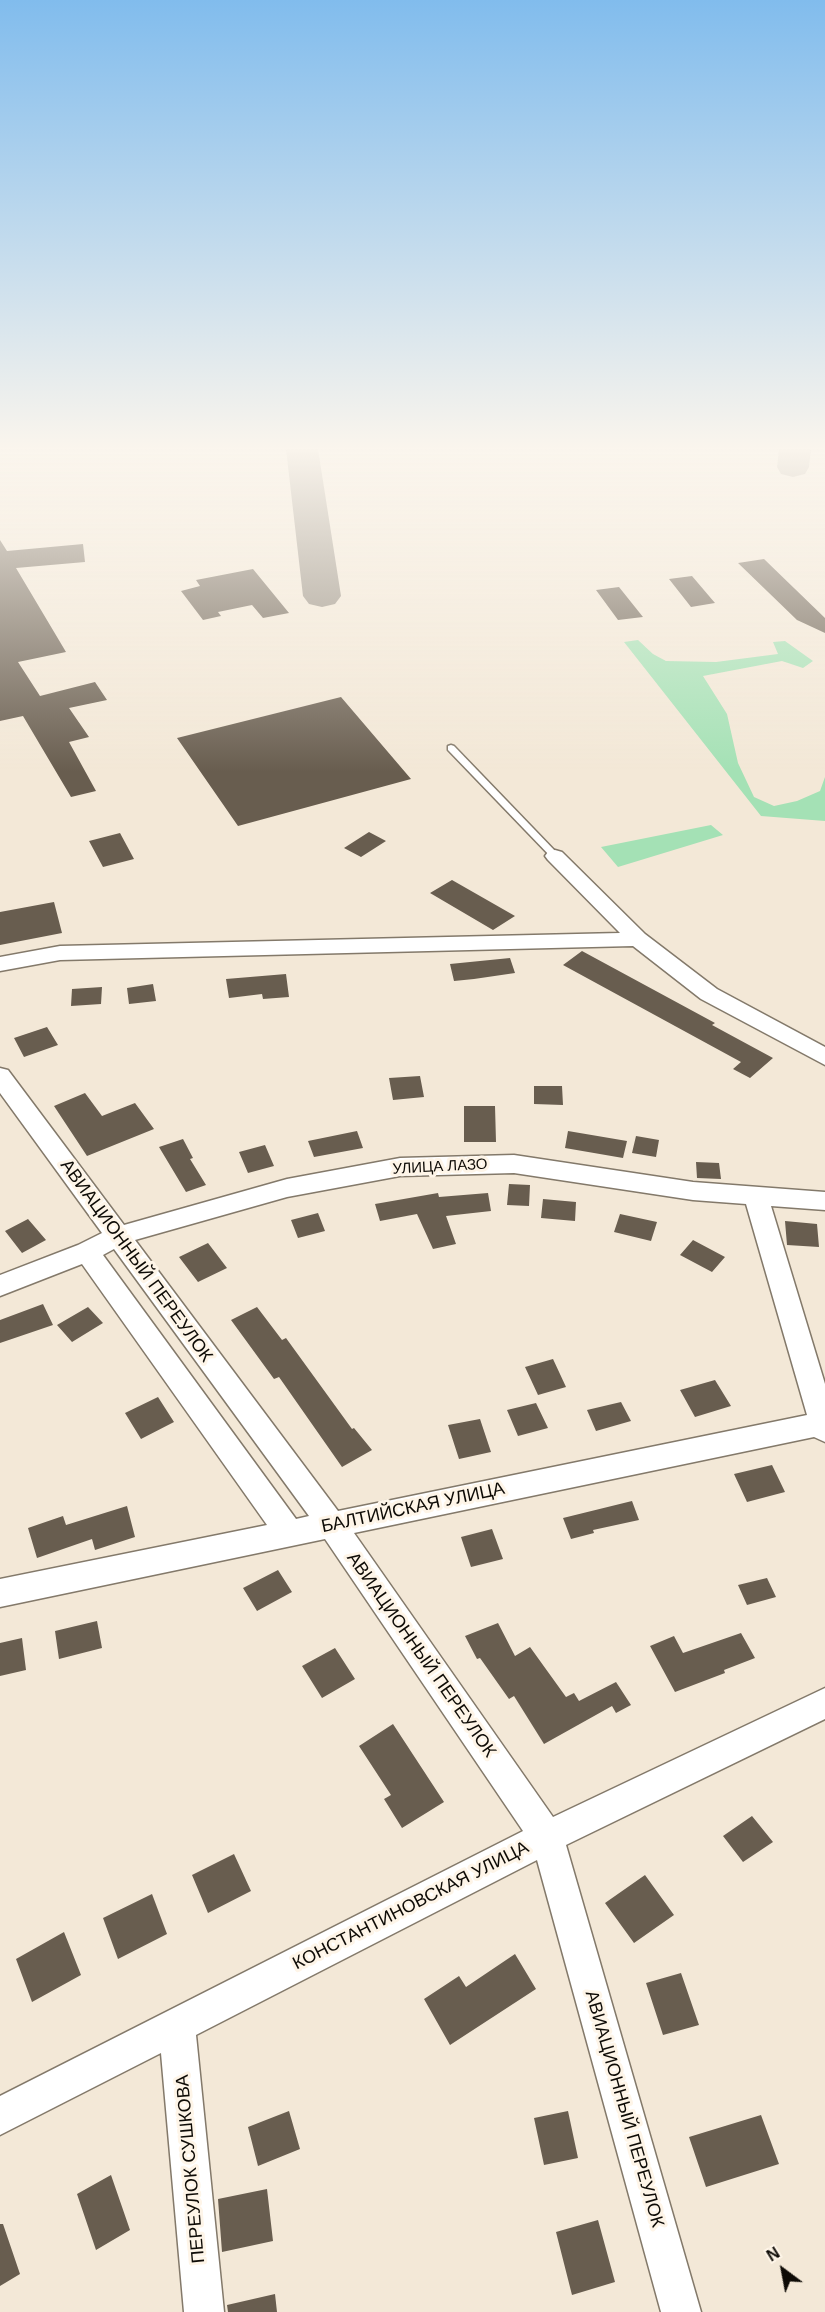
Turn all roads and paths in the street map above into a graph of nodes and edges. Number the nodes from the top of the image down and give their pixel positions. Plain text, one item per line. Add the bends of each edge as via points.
1 (451, 748) dead end
2 (555, 856) joint
3 (638, 939) junction
4 (0, 964) edge
5 (825, 1057) edge
6 (0, 1076) edge
7 (756, 1197) junction
8 (825, 1201) edge
9 (117, 1236) junction
10 (87, 1252) junction
11 (0, 1286) edge
12 (824, 1425) edge
13 (332, 1525) junction
14 (289, 1533) junction
15 (0, 1593) edge
16 (825, 1703) edge
17 (547, 1837) junction
18 (177, 2025) junction
19 (0, 2116) edge
20 (204, 2312) edge
21 (681, 2312) edge

1 - 2 lane
2 - 3 street
3 - 4 street via 60,953
3 - 5 street via 708,994
6 - 9 street, АВИАЦИОННЫЙ ПЕРЕУЛОК
7 - 8 street, УЛИЦА ЛАЗО
7 - 9 street, УЛИЦА ЛАЗО via 514,1164 400,1167 287,1188
7 - 12 street
9 - 10 street, УЛИЦА ЛАЗО
9 - 13 street, АВИАЦИОННЫЙ ПЕРЕУЛОК
10 - 11 street, УЛИЦА ЛАЗО
10 - 14 street
12 - 13 street, БАЛТИЙСКАЯ УЛИЦА
13 - 14 street, БАЛТИЙСКАЯ УЛИЦА
13 - 17 street, АВИАЦИОННЫЙ ПЕРЕУЛОК
14 - 15 street, БАЛТИЙСКАЯ УЛИЦА
16 - 17 street, КОНСТАНТИНОВСКАЯ УЛИЦА
17 - 18 street, КОНСТАНТИНОВСКАЯ УЛИЦА
17 - 21 street, АВИАЦИОННЫЙ ПЕРЕУЛОК
18 - 19 street, КОНСТАНТИНОВСКАЯ УЛИЦА
18 - 20 street, ПЕРЕУЛОК СУШКОВА

